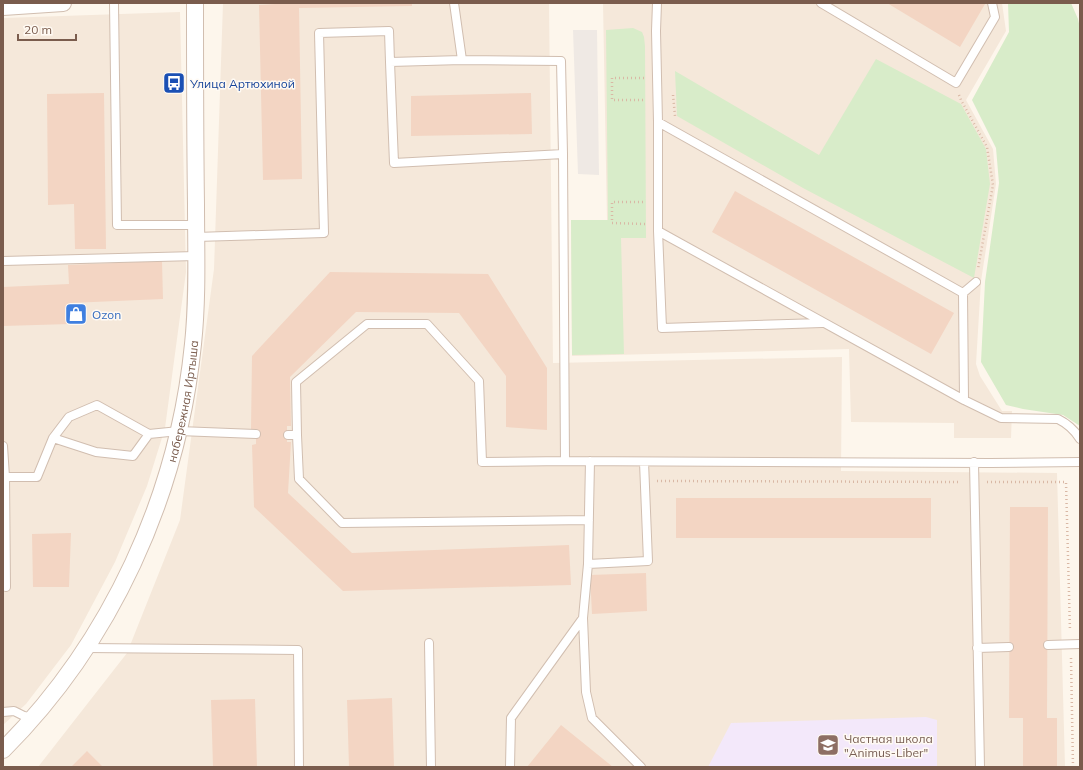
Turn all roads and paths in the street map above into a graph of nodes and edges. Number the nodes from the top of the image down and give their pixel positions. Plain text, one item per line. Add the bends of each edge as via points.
1 (63, 3) edge
2 (114, 3) edge
3 (195, 3) edge
4 (454, 3) edge
5 (657, 3) edge
6 (821, 3) edge
7 (992, 3) edge
8 (3, 7) edge
9 (462, 60) junction
10 (390, 62) junction
11 (657, 78) junction
12 (956, 83) junction
13 (672, 91) dead end
14 (657, 101) junction
15 (677, 119) dead end
16 (658, 122) junction
17 (563, 154) junction
18 (658, 202) junction
19 (658, 227) junction
20 (196, 231) junction
21 (196, 256) junction
22 (3, 261) edge
23 (976, 282) joint
24 (963, 293) junction
25 (824, 323) junction
26 (964, 400) junction
27 (179, 431) junction
28 (150, 434) junction
29 (256, 434) dead end
30 (288, 435) dead end
31 (296, 435) junction
32 (53, 438) junction
33 (1080, 439) edge
34 (3, 446) edge
35 (565, 461) junction
36 (590, 462) junction
37 (644, 462) junction
38 (974, 462) junction
39 (1080, 462) edge
40 (5, 478) junction
41 (645, 481) junction
42 (974, 482) junction
43 (589, 520) junction
44 (588, 564) junction
45 (6, 587) dead end
46 (583, 618) junction
47 (429, 642) dead end
48 (1071, 644) junction
49 (1080, 644) edge
50 (1048, 645) dead end
51 (1010, 646) dead end
52 (86, 648) junction
53 (977, 648) junction
54 (3, 712) edge
55 (32, 718) junction
56 (3, 750) edge
57 (299, 767) edge
58 (431, 767) edge
59 (510, 767) edge
60 (641, 767) edge
61 (980, 767) edge
62 (1073, 767) edge

1 - 8 street
2 - 20 lane via 117,225
3 - 20 street, набережная Иртыша
4 - 9 lane
5 - 11 lane
6 - 12 lane
7 - 12 lane via 995,17
9 - 10 lane
9 - 17 lane via 561,61
10 - 17 lane via 394,163
10 - 20 lane via 389,31 319,33 324,233
11 - 14 lane
11 - 14 path via 612,78 612,100
12 - 23 path via 961,100 987,147 993,185
13 - 15 path via 674,114
14 - 16 lane
16 - 18 lane
16 - 24 lane
17 - 35 lane
18 - 19 lane
18 - 19 path via 612,202 612,223
19 - 25 lane
19 - 25 lane via 662,328
20 - 21 street, набережная Иртыша
21 - 22 lane
21 - 27 street, набережная Иртыша via 193,344
23 - 24 lane
24 - 26 lane
25 - 26 lane
26 - 33 lane via 1001,418 1058,419 1072,427
27 - 28 lane
27 - 29 lane
27 - 52 street, набережная Иртыша via 163,488 142,544 116,597
28 - 32 lane via 133,456 96,452
28 - 32 lane via 97,405 69,417
30 - 31 lane
31 - 35 lane via 296,382 367,324 428,324 479,381 482,462
31 - 43 lane via 299,479 342,523
32 - 40 lane via 37,477
34 - 40 lane
35 - 36 lane
36 - 37 lane
36 - 43 lane
37 - 38 lane
37 - 41 lane
38 - 39 lane
38 - 42 lane
40 - 45 lane
41 - 42 path
41 - 44 lane via 648,560
42 - 48 path via 1066,482
42 - 53 lane
43 - 44 lane
44 - 46 lane
46 - 59 lane via 510,718
46 - 60 lane via 586,692 592,718
47 - 58 lane
48 - 49 lane
48 - 50 lane
48 - 62 path
51 - 53 lane
52 - 55 street, набережная Иртыша
52 - 57 lane via 298,650
53 - 61 lane
54 - 55 lane via 14,711
55 - 56 street, набережная Иртыша

